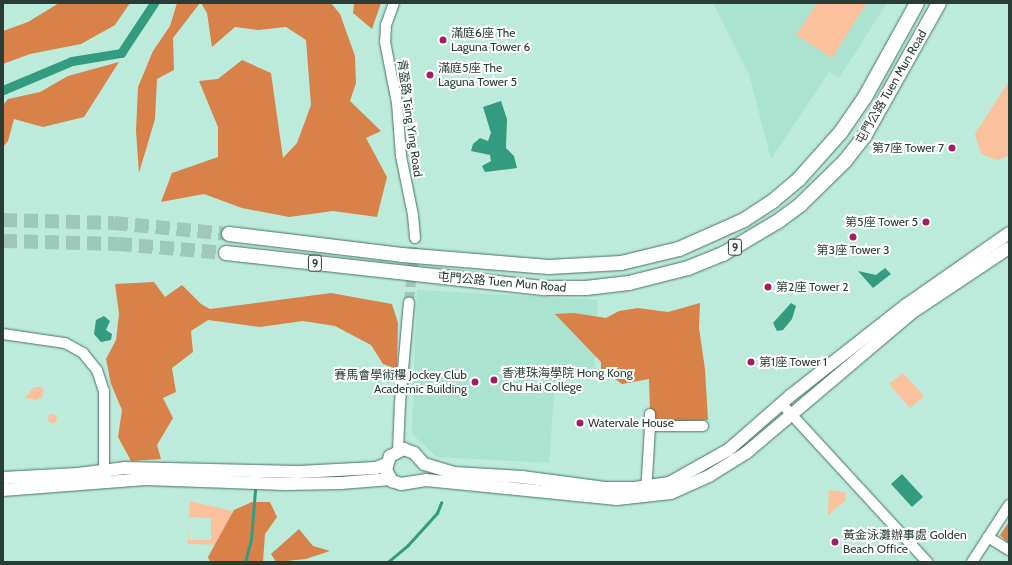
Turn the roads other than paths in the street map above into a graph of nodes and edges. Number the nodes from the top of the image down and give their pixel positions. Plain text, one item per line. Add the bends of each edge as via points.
1 (394, 3) edge
2 (917, 3) edge
3 (939, 3) edge
4 (1009, 233) edge
5 (229, 234) tunnel mouth
6 (415, 238) tunnel mouth
7 (1009, 248) edge
8 (226, 253) tunnel mouth
9 (409, 302) tunnel mouth
10 (3, 334) edge
11 (786, 409) junction
12 (650, 414) dead end
13 (650, 426) junction
14 (703, 426) dead end
15 (398, 450) junction
16 (420, 462) junction
17 (386, 464) junction
18 (104, 477) junction
19 (3, 478) edge
20 (391, 479) junction
21 (412, 480) junction
22 (3, 490) edge
23 (646, 492) junction
24 (1009, 505) edge
25 (988, 537) junction
26 (1009, 550) edge
27 (927, 562) edge
28 (972, 562) edge

1 - 6 street, 青盈路 Tsing Ying Road via 386,25 385,42 397,103 401,156
2 - 5 highway, 屯門公路 Tuen Mun Road / 9 via 865,97 841,132 798,179 773,201 744,220 679,249 621,263 549,267 402,255
3 - 8 highway, 屯門公路 Tuen Mun Road / 9 via 865,135 845,161 800,205 777,222 730,250 688,268 629,283 586,288 545,288
4 - 11 main road via 930,287
7 - 11 main road via 913,312
9 - 15 street
10 - 18 street via 65,343 91,362 102,380 104,391
11 - 23 main road via 714,459
11 - 23 main road via 761,442 727,466 684,488
11 - 27 street
12 - 13 street
13 - 14 street
13 - 23 street
15 - 16 main road via 409,450
15 - 17 main road via 390,456
16 - 21 main road via 419,472
16 - 23 main road via 459,474 522,477 588,487
17 - 18 main road via 376,468 298,472 145,468
17 - 20 main road
18 - 19 main road
18 - 20 main road via 341,484
18 - 22 main road
20 - 21 main road via 401,484
21 - 23 main road via 584,497
24 - 25 street
25 - 26 street
25 - 28 street

